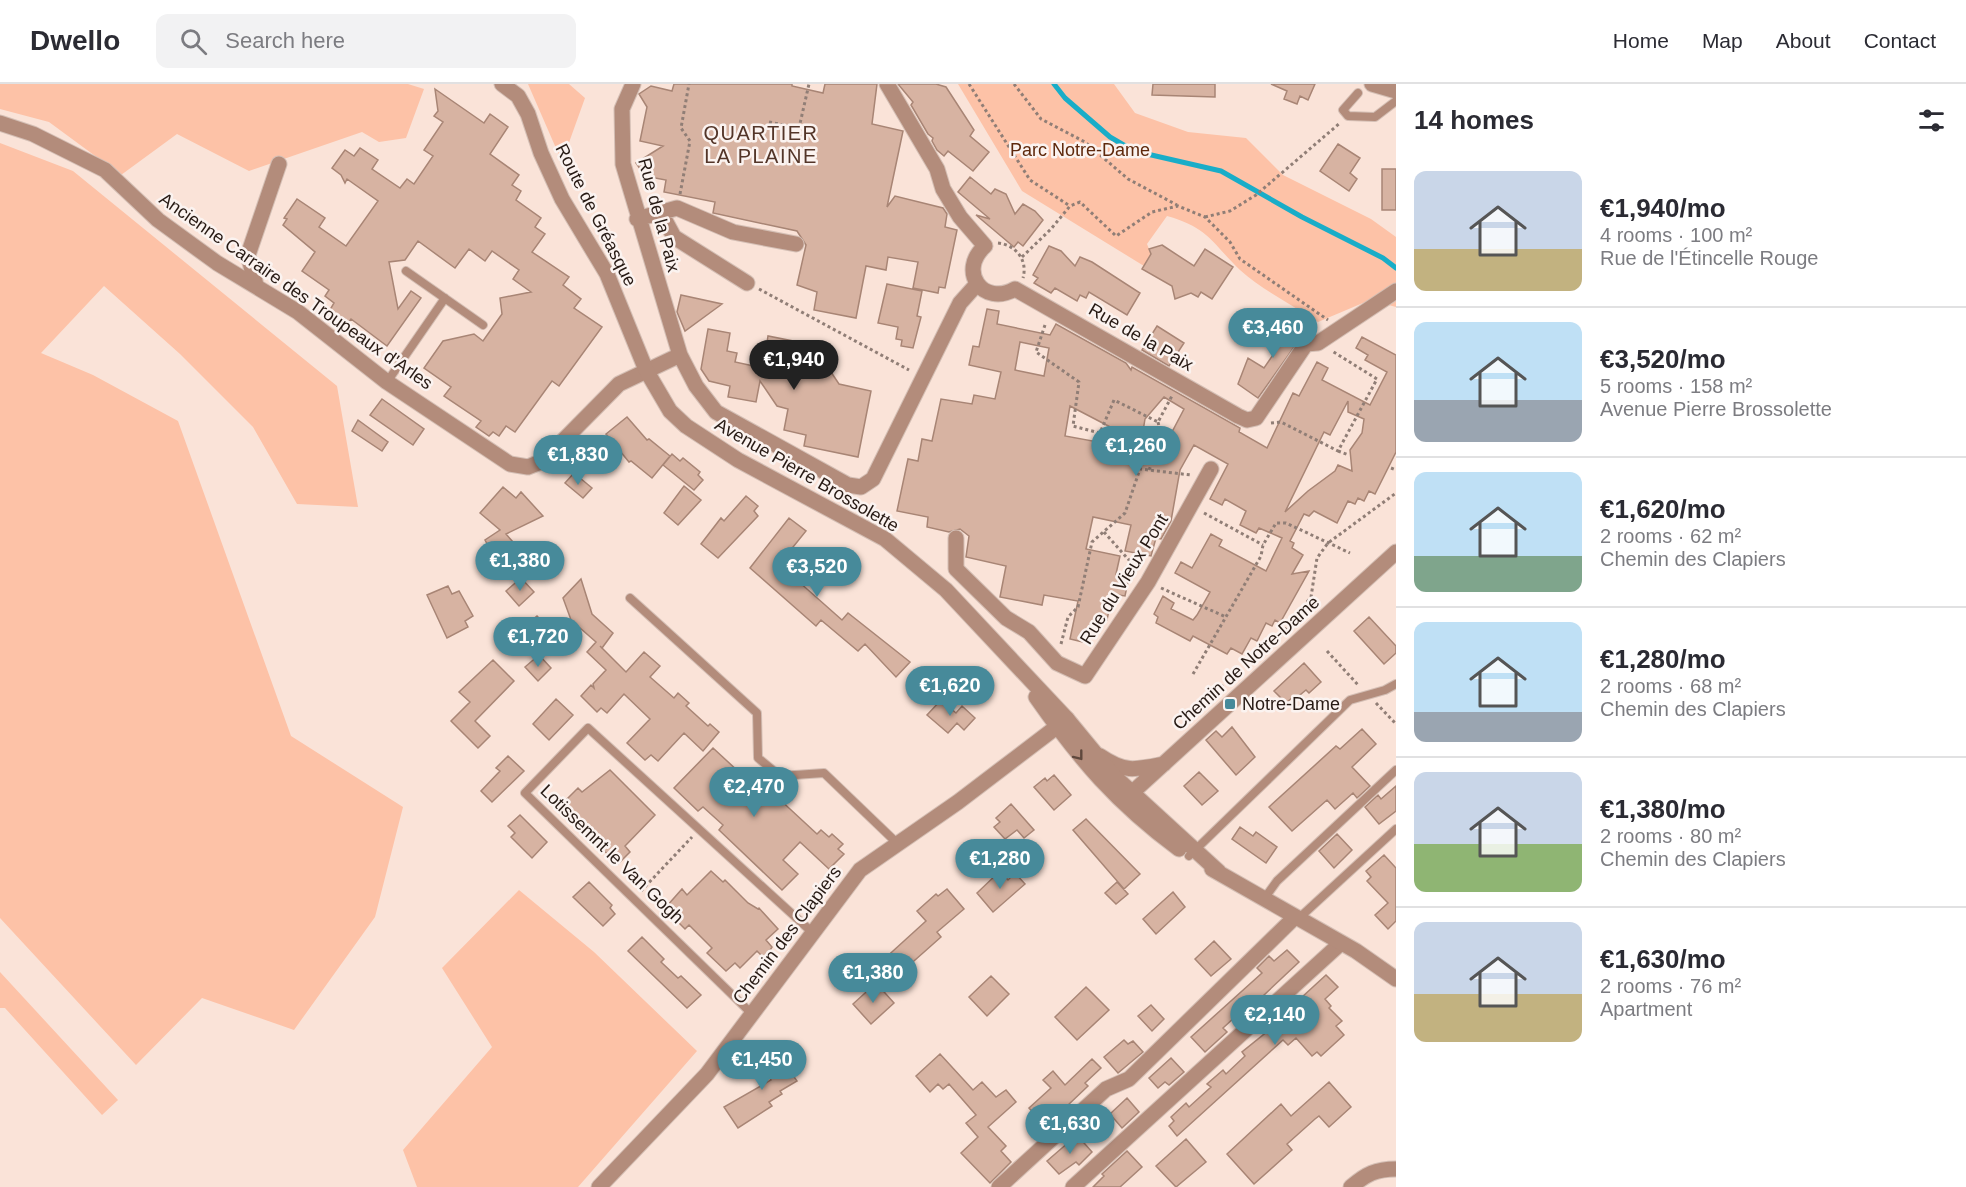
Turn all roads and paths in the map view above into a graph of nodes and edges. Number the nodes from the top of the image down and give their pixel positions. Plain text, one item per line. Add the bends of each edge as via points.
1 (502, 84) edge
2 (633, 84) edge
3 (689, 84) edge
4 (809, 84) edge
5 (887, 84) edge
6 (969, 84) edge
7 (1014, 84) edge
8 (1372, 84) edge
9 (1396, 91) edge
10 (1358, 93) dead end
11 (1396, 101) edge
12 (1348, 116) junction
13 (769, 122) dead end
14 (0, 123) edge
15 (279, 164) dead end
16 (1070, 206) junction
17 (1179, 206) junction
18 (677, 208) junction
19 (660, 211) junction
20 (1205, 217) junction
21 (637, 219) junction
22 (796, 244) dead end
23 (985, 246) junction
24 (1022, 257) junction
25 (406, 271) dead end
26 (747, 283) joint
27 (977, 284) junction
28 (256, 285) junction
29 (1015, 289) junction
30 (1396, 291) edge
31 (445, 298) junction
32 (1051, 307) junction
33 (483, 325) dead end
34 (1339, 328) junction
35 (1318, 342) junction
36 (680, 355) junction
37 (646, 370) junction
38 (923, 378) junction
39 (387, 382) junction
40 (1180, 382) junction
41 (1158, 422) junction
42 (1281, 423) dead end
43 (1338, 451) junction
44 (1349, 455) dead end
45 (1390, 468) dead end
46 (1149, 470) junction
47 (1396, 470) edge
48 (1209, 473) joint
49 (1396, 493) edge
50 (1191, 505) junction
51 (1104, 532) junction
52 (956, 538) dead end
53 (1329, 543) junction
54 (1263, 545) junction
55 (1396, 552) edge
56 (1350, 553) dead end
57 (1148, 582) junction
58 (630, 598) dead end
59 (1226, 617) junction
60 (1275, 642) dead end
61 (1057, 663) junction
62 (1193, 674) dead end
63 (1233, 678) dead end
64 (1396, 684) edge
65 (1206, 697) dead end
66 (1062, 723) junction
67 (1096, 754) junction
68 (1164, 764) junction
69 (1396, 771) edge
70 (1127, 798) junction
71 (699, 829) junction
72 (1396, 829) edge
73 (898, 844) junction
74 (1192, 853) junction
75 (633, 898) junction
76 (1264, 899) junction
77 (1297, 918) junction
78 (813, 933) junction
79 (1341, 943) junction
80 (1396, 979) edge
81 (752, 1014) junction
82 (1396, 1169) edge
83 (599, 1187) edge
84 (999, 1187) edge
85 (1073, 1187) edge
86 (1352, 1187) edge

1 - 37 street, Route de Gréasque via 518,96 528,114 562,199 607,274
2 - 21 street, Rue de la Paix via 622,109 623,164
3 - 18 path via 681,128 690,141
4 - 13 path via 799,128
5 - 23 street via 937,169 943,189
6 - 16 path via 1030,180
7 - 17 path via 1041,119 1085,142 1128,179
8 - 9 street
10 - 12 lane via 1343,110
11 - 12 lane via 1375,117
12 - 20 path via 1256,195 1230,211
14 - 28 street, Ancienne Carraire des Troupeaux d'Arles via 33,134 105,170 158,220 217,263
15 - 28 street via 248,255
16 - 17 path via 1080,202 1116,236 1152,212
16 - 24 path
17 - 20 path
18 - 19 street
18 - 22 street via 733,232
19 - 21 street
19 - 26 street via 674,237
20 - 34 path via 1240,258
21 - 36 street, Rue de la Paix
23 - 24 path via 1002,243
23 - 27 street via 974,259
24 - 29 path via 1024,274
25 - 31 lane
26 - 38 path
27 - 29 street via 991,294
27 - 38 street via 960,303
28 - 39 street, Ancienne Carraire des Troupeaux d'Arles via 298,312
29 - 32 street, Rue de la Paix
30 - 34 street
31 - 33 lane
31 - 39 lane
32 - 40 street, Rue de la Paix
32 - 41 path via 1036,352 1079,382 1073,426 1101,434 1114,399
34 - 35 street
35 - 40 street, Rue de la Paix via 1306,344 1256,418 1247,420
35 - 43 path via 1377,379
36 - 37 street, Ancienne Carraire des Troupeaux d'Arles
36 - 38 street, Rue de la Paix via 696,386 716,412 848,485 861,487 873,479
37 - 39 street, Ancienne Carraire des Troupeaux d'Arles via 619,384 543,461 528,467 510,464
37 - 66 street, Avenue Pierre Brossolette via 670,411 686,426 738,460 885,539 946,590
40 - 41 path
41 - 46 path via 1162,439
42 - 43 path
43 - 44 path
45 - 47 path
46 - 48 path
46 - 51 path via 1140,469 1125,513
48 - 50 street, Rue du Vieux Pont
49 - 53 path
50 - 54 path
50 - 57 street, Rue du Vieux Pont
51 - 57 path
51 - 61 path via 1092,542 1078,607 1068,617
52 - 61 street via 956,569 1006,618 1029,632
53 - 54 path via 1281,522 1276,523
53 - 56 path
53 - 60 path via 1317,558 1311,597
54 - 59 path via 1261,556
55 - 68 street, Chemin de Notre-Dame
57 - 59 path
57 - 61 street, Rue du Vieux Pont via 1085,676
58 - 73 lane via 757,713 758,758 780,776 824,772
59 - 62 path
63 - 65 path
64 - 74 lane via 1350,700
66 - 67 street, Avenue Pierre Brossolette
66 -> 70 street, Avenue Pierre Brossolette via 1090,770
66 - 73 street, Chemin des Clapiers
67 - 68 street via 1117,768 1134,770
67 - 70 street, Avenue Pierre Brossolette
68 - 70 street, Chemin de Notre-Dame
69 - 76 lane via 1277,881
70 - 74 street, Avenue Pierre Brossolette via 1138,818
71 - 75 path
71 - 75 lane, Lotissemnt le Van Gogh via 588,728 525,793
71 - 78 lane, Lotissemnt le Van Gogh
72 - 77 lane
73 - 78 street, Chemin des Clapiers via 860,870
74 - 76 street, Avenue Pierre Brossolette
75 - 81 lane, Lotissemnt le Van Gogh
76 - 77 street, Avenue Pierre Brossolette
77 - 79 street, Avenue Pierre Brossolette
77 - 84 street via 1129,1079 1106,1089
78 - 81 street, Chemin des Clapiers
79 - 80 street, Avenue Pierre Brossolette
79 - 85 street
81 - 83 street, Chemin des Clapiers via 707,1074
82 - 86 street via 1380,1168

